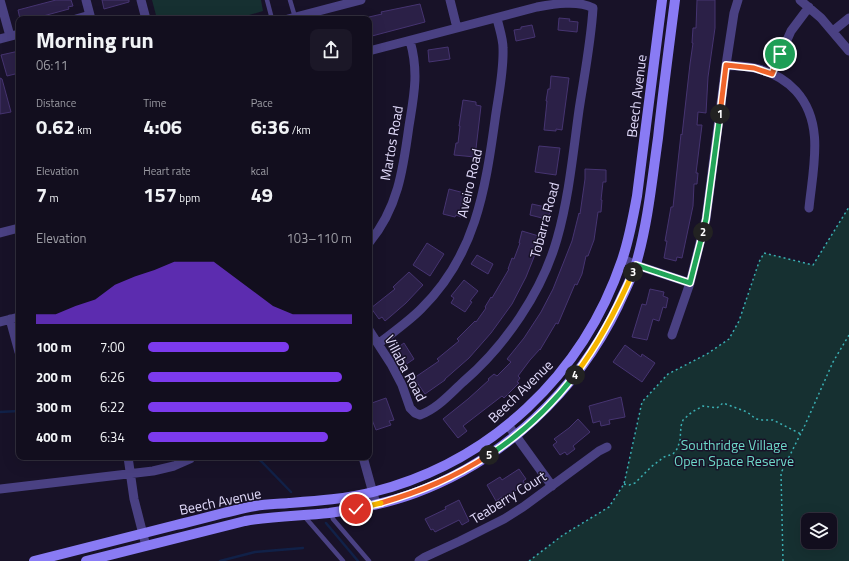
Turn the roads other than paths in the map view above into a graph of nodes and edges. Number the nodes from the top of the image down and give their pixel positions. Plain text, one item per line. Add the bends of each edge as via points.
1 (0, 0) edge
2 (86, 0) edge
3 (141, 0) edge
4 (267, 0) edge
5 (290, 0) edge
6 (361, 0) edge
7 (450, 0) edge
8 (662, 0) edge
9 (675, 0) edge
10 (738, 0) edge
11 (800, 0) edge
12 (809, 7) junction
13 (91, 16) edge
14 (145, 16) edge
15 (271, 16) edge
16 (291, 16) edge
17 (299, 16) edge
18 (497, 18) junction
19 (849, 18) edge
20 (457, 28) junction
21 (833, 31) junction
22 (14, 35) edge
23 (0, 39) edge
24 (410, 41) junction
25 (372, 50) edge
26 (849, 51) edge
27 (726, 65) junction
28 (772, 74) junction
29 (809, 208) dead end
30 (16, 229) edge
31 (0, 233) edge
32 (372, 239) edge
33 (623, 259) junction
34 (636, 265) junction
35 (690, 283) junction
36 (15, 318) edge
37 (0, 322) edge
38 (372, 335) edge
39 (672, 335) dead end
40 (378, 344) junction
41 (420, 415) joint
42 (508, 425) junction
43 (516, 436) junction
44 (607, 447) dead end
45 (128, 460) edge
46 (187, 460) edge
47 (364, 460) edge
48 (130, 475) junction
49 (552, 486) junction
50 (0, 489) edge
51 (372, 492) junction
52 (376, 504) junction
53 (331, 512) junction
54 (303, 515) junction
55 (143, 534) junction
56 (146, 546) junction
57 (34, 561) edge
58 (86, 561) edge
59 (343, 561) edge
60 (369, 561) edge
61 (419, 561) edge

1 - 22 street
2 - 13 street
3 - 14 street
4 - 15 lane
5 - 16 lane
6 - 17 street
7 - 20 street
8 - 33 street, Beech Avenue via 636,196
9 - 34 street, Beech Avenue via 652,190
10 - 27 street
11 - 12 street
12 - 21 street
12 - 28 street via 791,31
18 - 20 street
18 - 40 street, Aveiro Road via 503,48 502,72 487,177 478,215 460,256 439,288 421,309
18 - 41 street, Tobarra Road via 563,3 582,3 593,8 567,196 548,264 510,332 467,379 430,410
19 - 21 street
20 - 24 street
21 - 26 street
22 - 23 street
24 - 25 street
24 - 32 street, Martos Road via 416,80 402,172 390,211
27 - 28 street via 754,68
27 - 35 street via 706,219
28 - 29 street via 787,82 799,94 809,109 813,122 815,145
30 - 31 street
33 - 34 street
33 - 42 street, Beech Avenue via 600,313 580,347 553,382
34 - 35 street
34 - 43 street, Beech Avenue via 607,327 587,359 564,390
35 - 39 street
36 - 37 street
38 - 40 street, Villaba Road
40 - 41 street, Villaba Road via 396,374 410,408
42 - 43 street
42 - 51 street, Beech Avenue via 489,440 451,462 411,480
43 - 49 street
43 - 52 street, Beech Avenue via 470,467 445,480 415,493
44 - 49 street, Teaberry Court via 599,450
45 - 48 street
46 - 48 street via 162,469
47 - 51 street
48 - 50 street
48 - 55 street
49 - 61 street, Teaberry Court via 504,519
51 - 52 street
51 - 55 street, Beech Avenue via 341,498 257,506
52 - 53 street, Beech Avenue
53 - 54 street, Beech Avenue
53 - 60 lane via 333,519
54 - 56 street, Beech Avenue via 263,518
54 - 59 lane
55 - 56 street
55 - 57 street, Beech Avenue
56 - 58 street, Beech Avenue

